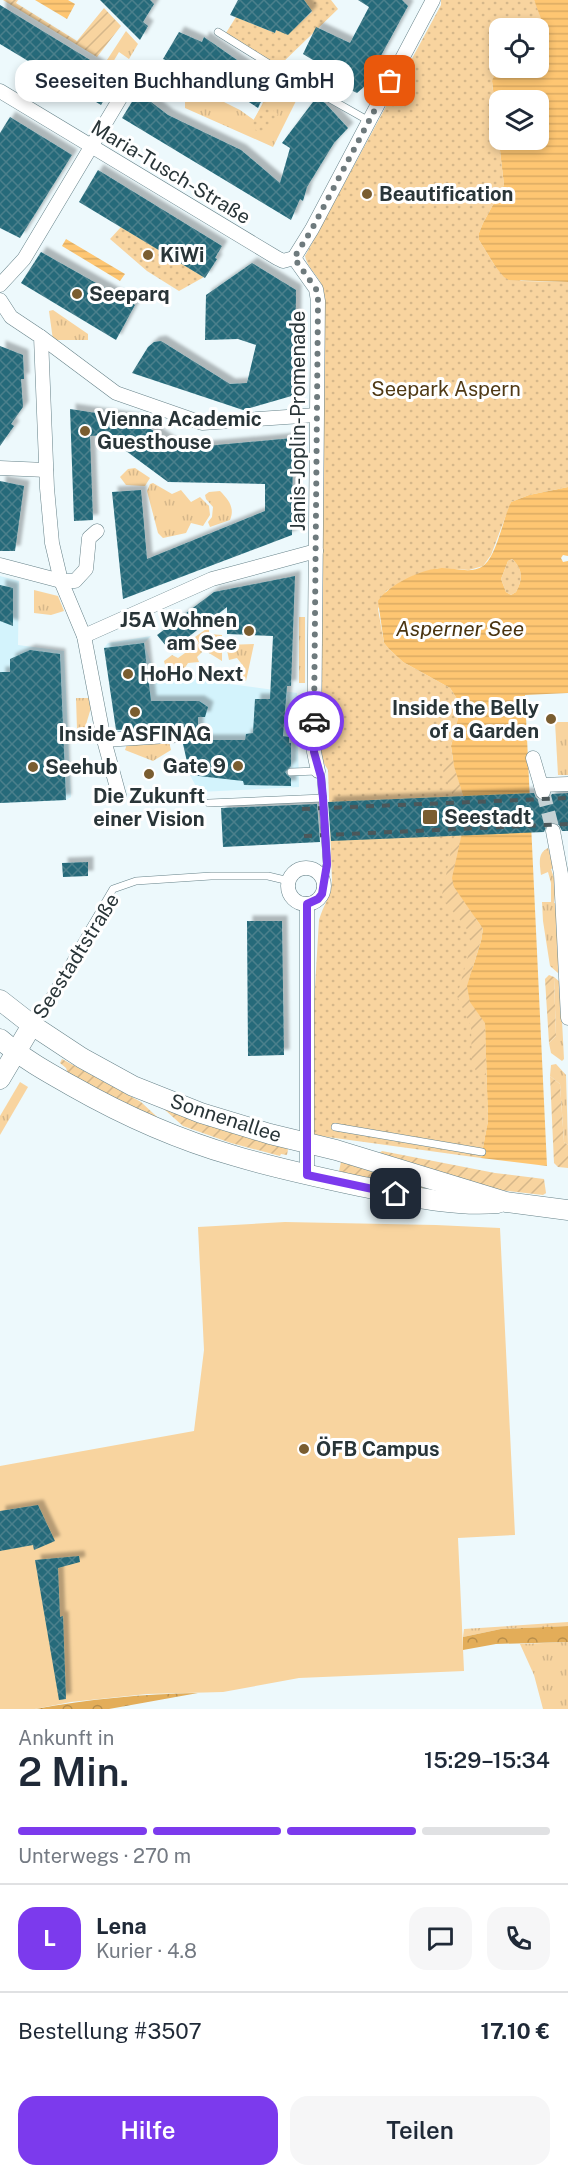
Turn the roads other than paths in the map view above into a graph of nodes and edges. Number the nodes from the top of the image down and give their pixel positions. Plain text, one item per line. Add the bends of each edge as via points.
1 (433, 0) edge
2 (218, 32) dead end
3 (137, 70) dead end
4 (0, 91) edge
5 (369, 121) junction
6 (92, 147) junction
7 (294, 258) junction
8 (0, 285) edge
9 (0, 300) edge
10 (41, 338) junction
11 (316, 415) junction
12 (0, 468) edge
13 (46, 470) junction
14 (97, 531) dead end
15 (316, 551) junction
16 (0, 565) edge
17 (61, 581) junction
18 (85, 641) junction
19 (183, 735) dead end
20 (104, 740) junction
21 (533, 758) dead end
22 (318, 771) junction
23 (291, 772) dead end
24 (568, 784) edge
25 (119, 795) dead end
26 (323, 798) junction
27 (208, 804) dead end
28 (553, 831) tunnel mouth
29 (563, 860) edge
30 (289, 881) junction
31 (323, 882) junction
32 (307, 904) junction
33 (0, 1000) edge
34 (568, 1018) edge
35 (32, 1025) junction
36 (0, 1039) edge
37 (15, 1052) junction
38 (0, 1079) edge
39 (335, 1127) dead end
40 (308, 1143) junction
41 (482, 1152) dead end
42 (307, 1175) junction
43 (506, 1202) junction
44 (568, 1210) edge

1 - 5 street
2 - 5 lane
3 - 6 street
4 - 6 street, Maria-Tusch-Straße
5 - 7 street
6 - 7 street, Maria-Tusch-Straße via 277,258
6 - 8 street via 24,259
7 - 11 street, Janis-Joplin-Promenade via 316,289 318,300
9 - 10 street via 11,317
10 - 11 street via 116,393 202,423
10 - 13 street
11 - 15 street, Janis-Joplin-Promenade
12 - 13 street
13 - 17 street via 52,543
14 - 17 street via 90,538 86,569 75,581
15 - 18 street via 212,579 118,621
15 - 22 street, Janis-Joplin-Promenade via 314,752
16 - 17 street
17 - 18 street
18 - 20 street
19 - 20 street
20 - 25 street
21 - 24 street via 542,789
22 - 23 lane
22 - 26 lane, Janis-Joplin-Promenade
26 - 27 lane
26 - 31 lane, Janis-Joplin-Promenade via 327,864
28 - 29 street
29 - 34 street
30 - 31 street via 295,872 306,869 317,873
30 - 32 street via 291,898
30 - 35 lane, Seestadtstraße via 268,876 211,876 136,881 113,889
31 - 32 street via 322,894
32 - 40 street
33 - 35 street, Sonnenallee
35 - 37 street, Seestadtstraße
35 - 40 street, Sonnenallee via 134,1086 222,1120
36 - 37 street, Sonnenallee
37 - 38 street, Seestadtstraße
37 - 42 street, Sonnenallee via 100,1102 153,1126 233,1156
39 - 41 lane
40 - 42 street
40 - 43 street, Sonnenallee
42 - 43 street, Sonnenallee via 472,1206
43 - 44 street, Sonnenallee

